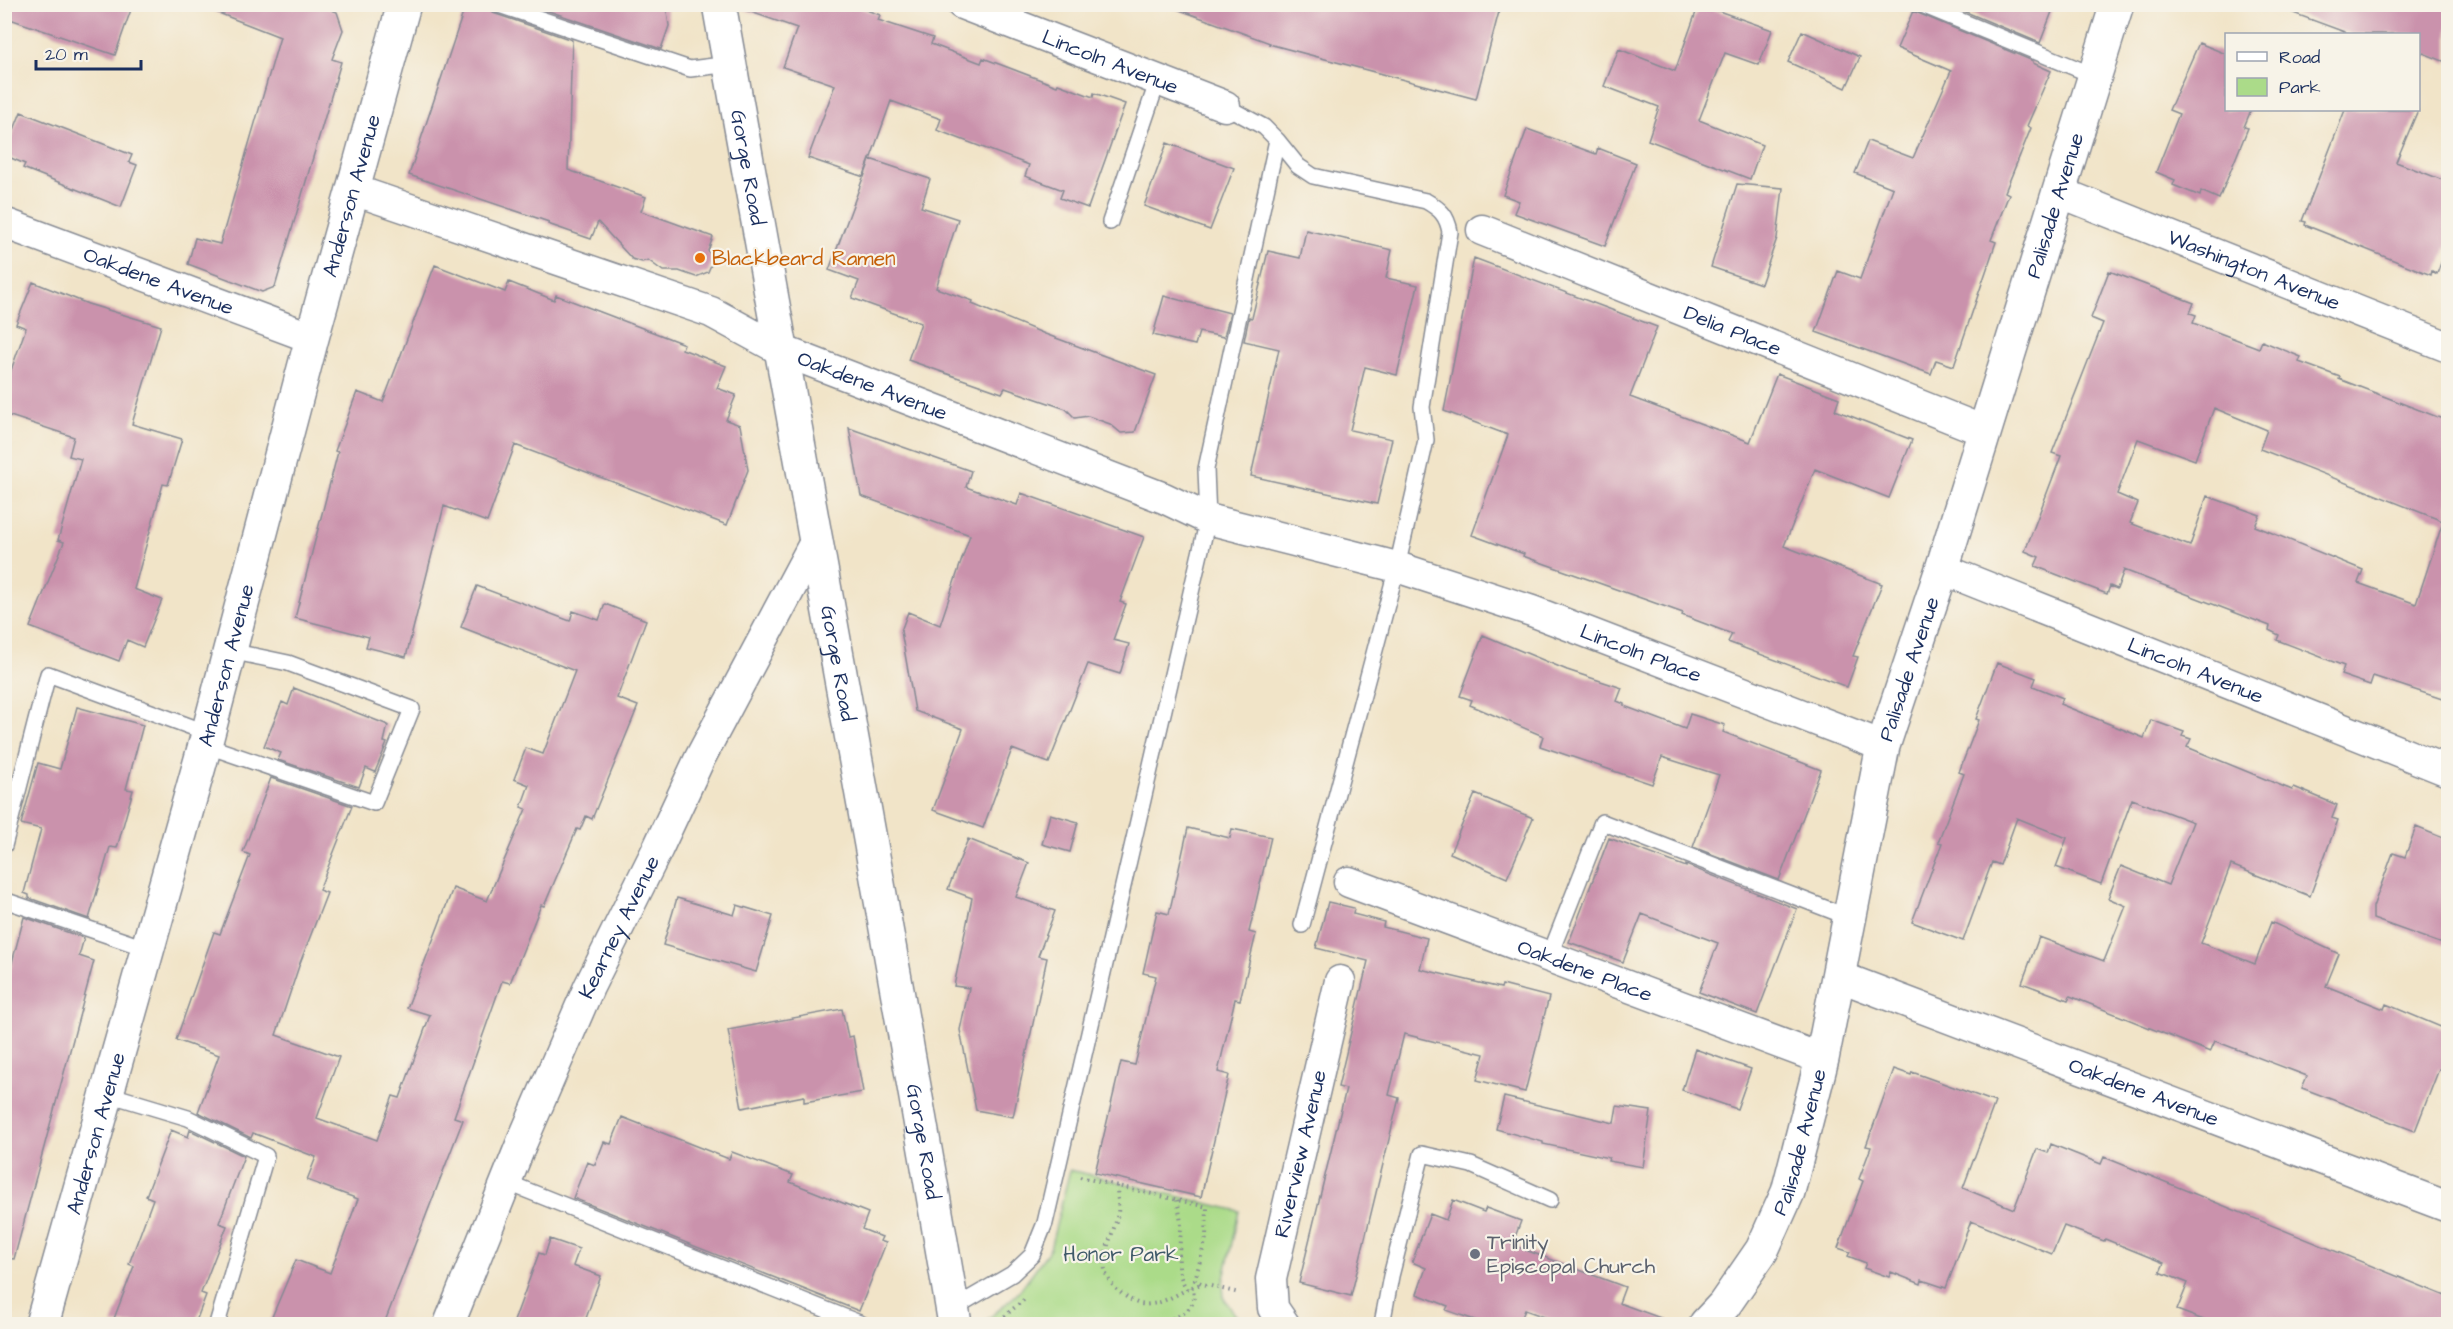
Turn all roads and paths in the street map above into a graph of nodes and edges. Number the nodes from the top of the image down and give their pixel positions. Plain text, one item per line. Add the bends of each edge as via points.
1 (404, 4) edge
2 (496, 4) edge
3 (719, 4) edge
4 (962, 4) edge
5 (1920, 4) edge
6 (2117, 4) edge
7 (730, 64) junction
8 (2095, 76) junction
9 (1158, 80) junction
10 (1225, 106) joint
11 (1277, 140) junction
12 (354, 190) junction
13 (2059, 192) junction
14 (1110, 222) dead end
15 (4, 223) edge
16 (1482, 231) dead end
17 (312, 338) junction
18 (2448, 347) edge
19 (781, 350) junction
20 (1984, 430) junction
21 (1208, 519) junction
22 (815, 542) junction
23 (1397, 567) junction
24 (1942, 569) junction
25 (230, 651) junction
26 (206, 739) junction
27 (1883, 746) junction
28 (2448, 771) edge
29 (4, 846) edge
30 (1349, 882) dead end
31 (4, 900) edge
32 (1848, 917) junction
33 (1302, 926) dead end
34 (148, 949) junction
35 (1549, 957) junction
36 (1838, 976) junction
37 (1341, 981) dead end
38 (1822, 1059) junction
39 (108, 1094) junction
40 (1075, 1175) dead end
41 (506, 1182) junction
42 (1117, 1186) junction
43 (1177, 1200) junction
44 (1550, 1200) dead end
45 (2448, 1207) edge
46 (1203, 1284) junction
47 (1192, 1287) junction
48 (1187, 1289) junction
49 (1032, 1292) dead end
50 (1278, 1313) edge
51 (954, 1317) edge
52 (42, 1324) edge
53 (217, 1324) edge
54 (450, 1324) edge
55 (862, 1324) edge
56 (995, 1324) edge
57 (1149, 1324) edge
58 (1382, 1324) edge
59 (1706, 1324) edge

1 - 12 main road, Anderson Avenue
2 - 7 lane via 690,69
3 - 7 main road, Gorge Road
4 - 9 street, Lincoln Avenue
5 - 8 lane
6 - 8 main road, Palisade Avenue
7 - 19 main road, Gorge Road
8 - 13 main road, Palisade Avenue
9 - 10 street, Lincoln Avenue
9 - 14 lane
10 - 11 lane
11 - 21 lane via 1206,469
11 - 23 lane via 1298,166 1313,176 1426,201 1448,219 1450,232 1422,407 1426,440
12 - 17 main road, Anderson Avenue
12 - 19 street, Oakdene Avenue via 711,312
13 - 18 street, Washington Avenue
13 - 20 main road, Palisade Avenue
15 - 17 street, Oakdene Avenue
16 - 20 street, Delia Place
17 - 25 main road, Anderson Avenue
19 - 21 street, Oakdene Avenue via 1164,498
19 - 22 main road, Gorge Road
20 - 24 main road, Palisade Avenue
21 - 23 street, Oakdene Avenue
21 - 51 lane via 1046,1223 1032,1255
22 - 41 street, Kearney Avenue via 700,758 589,987
22 - 51 main road, Gorge Road
23 - 27 street, Lincoln Place via 1532,611
23 - 33 lane
24 - 27 main road, Palisade Avenue
24 - 28 street, Lincoln Avenue
25 - 26 main road, Anderson Avenue
25 - 26 lane via 288,663 412,709 374,803
26 - 29 lane via 48,674
26 - 34 main road, Anderson Avenue
27 - 32 main road, Palisade Avenue
30 - 35 street, Oakdene Place
31 - 34 lane
32 - 35 lane via 1602,822
32 - 36 main road, Palisade Avenue
34 - 39 main road, Anderson Avenue
35 - 38 street, Oakdene Place
36 - 38 main road, Palisade Avenue
36 - 45 street, Oakdene Avenue
37 - 50 street, Riverview Avenue via 1271,1279
38 - 59 main road, Palisade Avenue via 1788,1192 1762,1250
39 - 52 main road, Anderson Avenue
39 - 53 lane via 188,1118 267,1156
40 - 42 path
41 - 54 street, Kearney Avenue
41 - 55 lane
42 - 43 path
42 - 48 path via 1118,1212 1104,1255 1110,1281 1139,1304 1160,1302
43 - 46 path via 1207,1207 1206,1238 1196,1280
43 - 48 path via 1179,1267
44 - 58 lane via 1471,1165 1422,1154
46 - 47 path
46 - 50 path
47 - 48 path
47 - 57 path via 1195,1298 1185,1313
49 - 56 path

